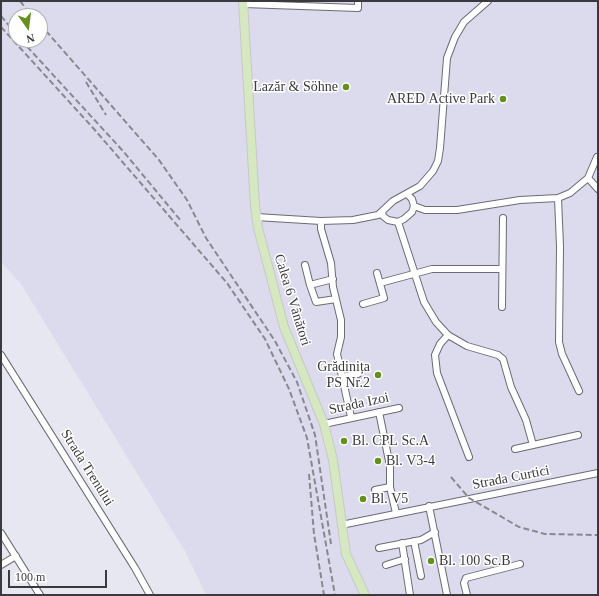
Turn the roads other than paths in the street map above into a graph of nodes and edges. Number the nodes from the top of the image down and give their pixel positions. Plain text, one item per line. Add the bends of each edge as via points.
1 (358, 1) edge
2 (488, 1) edge
3 (243, 2) edge
4 (597, 157) edge
5 (588, 178) junction
6 (598, 189) edge
7 (408, 194) junction
8 (558, 198) junction
9 (414, 206) junction
10 (382, 212) junction
11 (256, 217) junction
12 (502, 218) dead end
13 (320, 221) junction
14 (398, 222) junction
15 (305, 264) dead end
16 (502, 269) junction
17 (377, 273) dead end
18 (414, 274) junction
19 (333, 279) junction
20 (380, 283) junction
21 (310, 285) junction
22 (336, 299) junction
23 (363, 304) dead end
24 (502, 307) dead end
25 (448, 335) junction
26 (1, 355) edge
27 (358, 374) dead end
28 (342, 378) junction
29 (579, 391) dead end
30 (399, 408) dead end
31 (379, 412) junction
32 (351, 417) junction
33 (324, 424) junction
34 (578, 435) dead end
35 (533, 445) junction
36 (515, 449) dead end
37 (469, 457) dead end
38 (598, 473) edge
39 (390, 487) junction
40 (375, 490) dead end
41 (429, 506) junction
42 (396, 513) junction
43 (341, 524) junction
44 (434, 532) junction
45 (1, 533) edge
46 (414, 541) junction
47 (402, 543) junction
48 (379, 548) dead end
49 (16, 556) junction
50 (406, 559) junction
51 (520, 564) dead end
52 (1, 565) edge
53 (386, 565) dead end
54 (421, 576) dead end
55 (40, 595) edge
56 (150, 595) edge
57 (365, 595) edge
58 (410, 595) edge
59 (447, 595) edge
60 (467, 595) edge

1 - 3 street via 358,8
2 - 7 street via 464,22 455,37 447,58 438,161 420,186
3 - 11 main road, Calea 6 Vânători
4 - 5 street
5 - 6 street
5 - 8 street via 570,193
7 - 9 street
7 - 10 street via 394,201
8 - 9 street via 520,200 457,210 425,210
8 - 29 street via 559,342
9 - 14 street via 412,212
10 - 13 street via 353,220
10 - 14 street via 388,220
11 - 13 street
11 - 33 main road, Calea 6 Vânători via 284,327
12 - 16 street
13 - 19 street
14 - 18 street
15 - 21 street
16 - 18 street via 432,269
16 - 24 street
17 - 20 street
18 - 20 street
18 - 25 street via 424,302 436,322
19 - 21 street
19 - 22 street
20 - 23 street via 384,298
21 - 22 street via 316,302
22 - 28 street via 341,320 337,354
25 - 35 street via 467,346 498,355 503,359
25 - 37 street via 440,344 436,355 437,373
26 - 56 street, Strada Trenului
27 - 28 street
28 - 32 street
30 - 31 street, Strada Izoi
31 - 32 street, Strada Izoi
31 - 39 street via 390,466
32 - 33 street, Strada Izoi
33 - 43 main road, Calea 6 Vânători via 333,460
34 - 35 street
35 - 36 street
38 - 41 street, Strada Curtici
39 - 40 street
39 - 42 street
41 - 42 street, Strada Curtici
41 - 44 street
42 - 43 street, Strada Curtici
43 - 57 main road, Calea 6 Vânători via 346,554
44 - 46 street
44 - 59 street
45 - 49 street
46 - 47 street
46 - 54 street
47 - 48 street
47 - 50 street
49 - 52 street
49 - 55 street
50 - 53 street
50 - 58 street
51 - 60 street via 466,578 464,583

